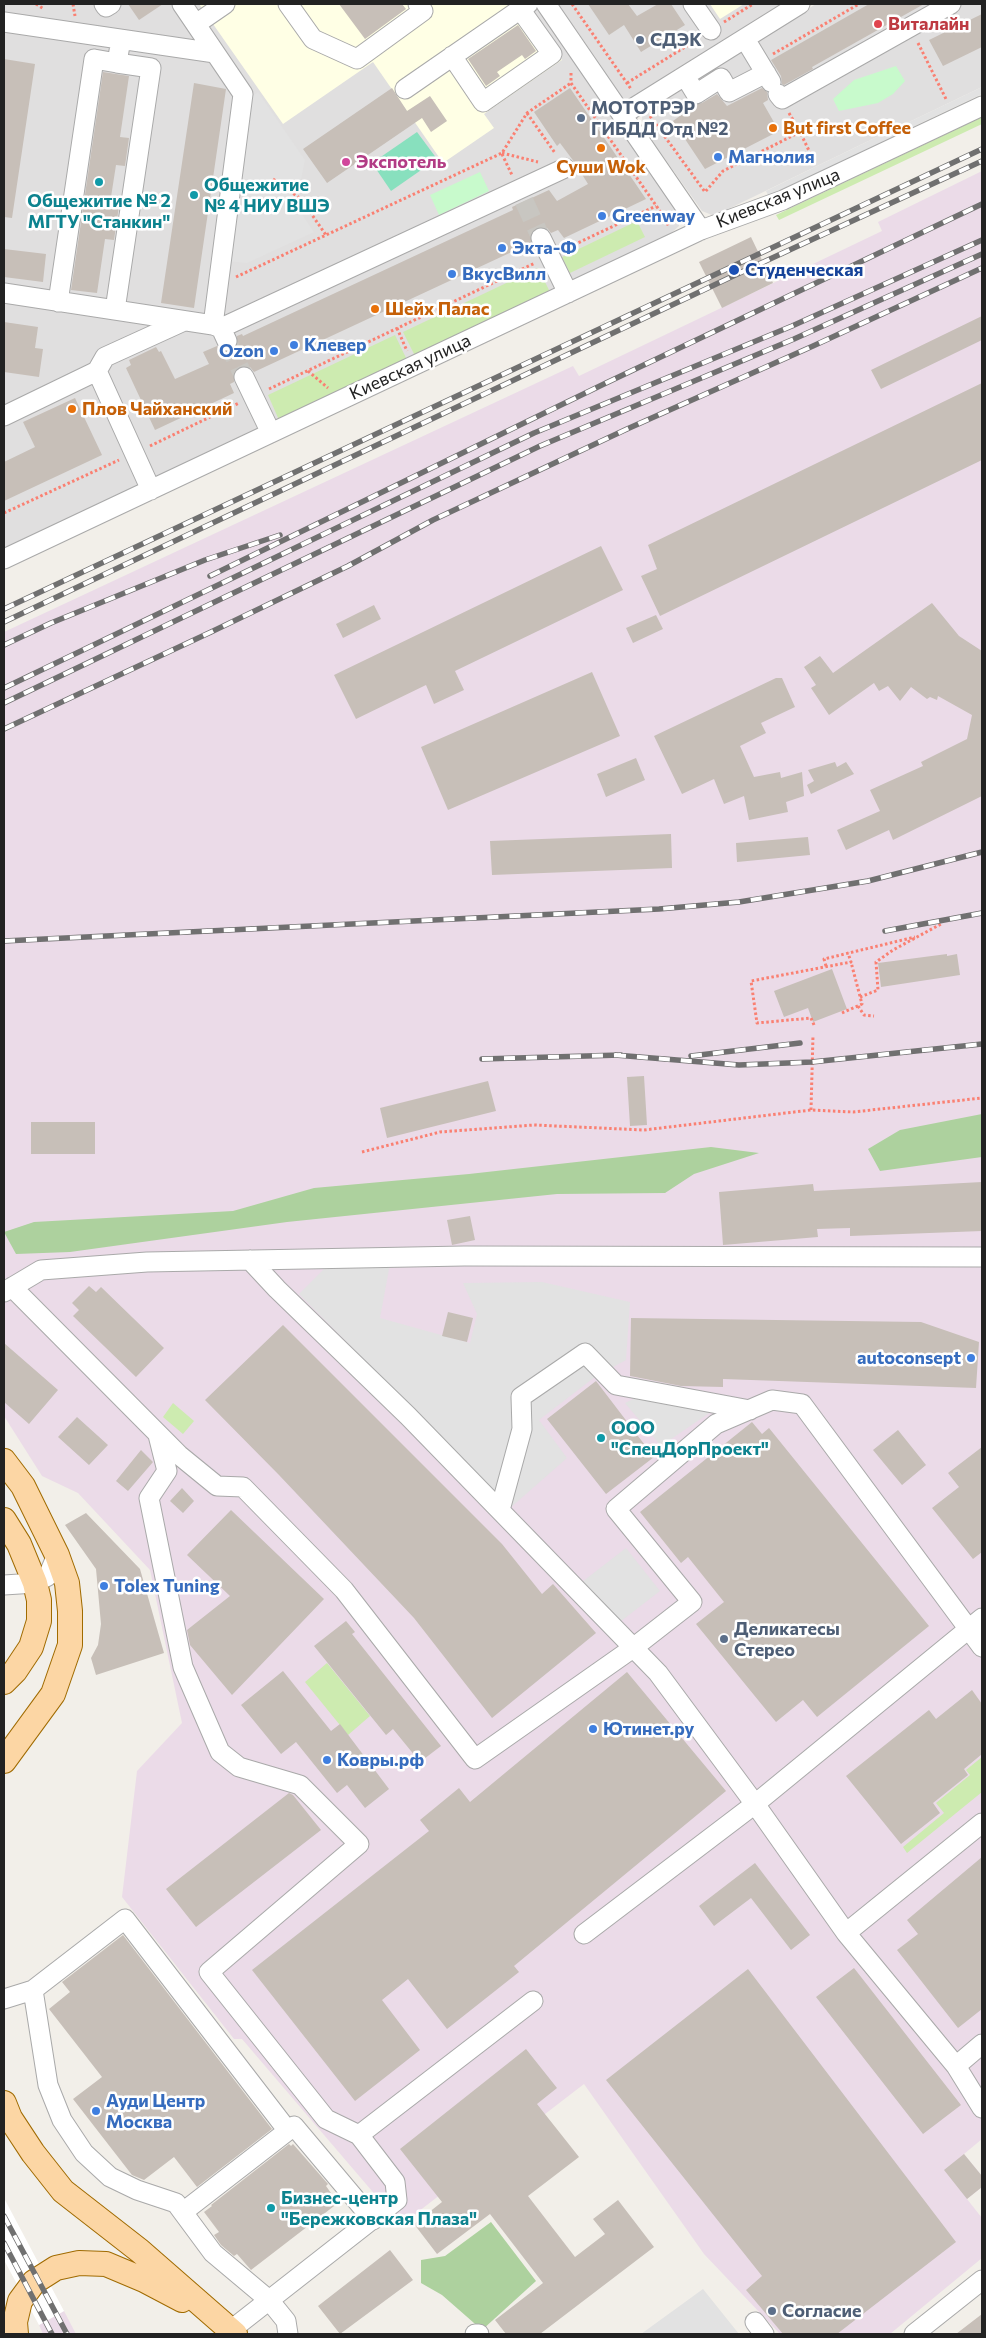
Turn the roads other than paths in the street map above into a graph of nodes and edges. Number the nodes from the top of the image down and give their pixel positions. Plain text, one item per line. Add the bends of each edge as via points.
1 (104, 4) edge
2 (111, 4) edge
3 (182, 4) edge
4 (225, 4) edge
5 (288, 4) edge
6 (418, 4) edge
7 (546, 4) edge
8 (693, 4) edge
9 (800, 4) edge
10 (951, 4) edge
11 (524, 6) edge
12 (4, 22) edge
13 (196, 24) junction
14 (711, 30) road end
15 (745, 38) junction
16 (121, 39) junction
17 (216, 53) junction
18 (452, 56) junction
19 (118, 63) junction
20 (685, 76) junction
21 (769, 78) junction
22 (405, 89) dead end
23 (982, 106) edge
24 (622, 115) junction
25 (565, 168) road end
26 (701, 230) junction
27 (541, 238) tunnel mouth
28 (568, 293) junction
29 (4, 294) edge
30 (58, 302) junction
31 (115, 310) junction
32 (184, 321) junction
33 (220, 332) junction
34 (97, 371) junction
35 (244, 377) tunnel mouth
36 (4, 416) edge
37 (271, 433) junction
38 (151, 490) junction
39 (4, 559) edge
40 (982, 1257) edge
41 (250, 1260) junction
42 (8, 1290) edge
43 (750, 1410) junction
44 (158, 1435) junction
45 (4, 1460) edge
46 (500, 1510) junction
47 (4, 1520) edge
48 (57, 1555) junction
49 (35, 1583) junction
50 (4, 1585) edge
51 (975, 1624) edge
52 (982, 1647) edge
53 (633, 1648) junction
54 (4, 1682) edge
55 (4, 1761) edge
56 (755, 1804) junction
57 (982, 1822) edge
58 (846, 1933) junction
59 (584, 1934) dead end
60 (33, 1990) junction
61 (4, 1999) edge
62 (533, 2001) dead end
63 (982, 2044) edge
64 (956, 2066) junction
65 (4, 2103) edge
66 (982, 2108) edge
67 (288, 2131) junction
68 (359, 2135) junction
69 (183, 2212) junction
70 (373, 2220) junction
71 (982, 2280) edge
72 (4, 2300) edge
73 (269, 2300) junction
74 (228, 2327) edge
75 (9, 2334) edge
76 (16, 2334) edge
77 (288, 2334) edge
78 (475, 2334) edge
79 (479, 2334) edge
80 (914, 2334) edge

1 - 2 street via 106,7
3 - 13 street
4 - 13 street
5 - 6 street via 313,39 357,58 423,11
7 - 24 street
8 - 14 street
9 - 15 street
10 - 21 street via 782,99
11 - 18 street
11 - 18 street via 552,54 483,102
12 - 16 street
13 - 17 street
15 - 20 street
15 - 21 street
16 - 17 street
16 - 19 street
17 - 33 street via 243,94 218,286
18 - 22 street
19 - 30 street via 94,59
19 - 31 street via 151,68
20 - 21 street via 696,94 721,78 729,92
20 - 24 street
23 - 26 street, Киевская улица via 783,200
24 - 26 street
25 - 33 street via 522,196
26 - 28 street, Киевская улица
27 - 28 street
28 - 37 street, Киевская улица
29 - 30 street
30 - 31 street
31 - 32 street
32 - 33 street
32 - 34 street via 105,357
34 - 36 street
34 - 38 street
35 - 37 street
37 - 38 street, Киевская улица
38 - 39 street, Киевская улица
40 - 41 street via 464,1256
41 - 42 street via 147,1262 41,1270
41 - 46 street
42 - 44 street
43 - 46 street via 616,1385 585,1353 521,1397 522,1429
43 - 51 street via 772,1400 802,1404
43 - 53 street via 716,1424 616,1509 692,1602
44 - 53 street via 217,1486 243,1487 297,1542 344,1590 476,1759
44 - 68 street via 167,1471 149,1498 183,1667 220,1752 239,1766 300,1784 360,1844 209,1972 326,2119
45 - 48 main road via 23,1486
46 - 53 street
47 - 49 main road via 20,1544
48 - 49 street via 48,1576
48 - 55 main road via 67,1583 70,1645 53,1694
49 - 50 street
49 - 54 main road via 39,1621 31,1647
51 - 52 street
51 - 56 street
53 - 56 street via 658,1673
56 - 58 street
56 - 59 street
57 - 58 street
58 - 64 street
60 - 61 street
60 - 67 street via 125,1919
60 - 69 street via 48,2085 62,2120 84,2153 110,2177 176,2203
62 - 68 street
63 - 64 street
64 - 66 street
65 - 74 main road via 32,2152 63,2191 140,2250
67 - 69 street
67 - 70 street via 294,2126
68 - 70 street via 395,2182 397,2200
69 - 73 street via 213,2254
70 - 73 street
71 - 80 street
72 - 75 main road
73 - 74 street
73 - 77 street via 286,2321
74 - 76 main road via 144,2280 106,2264 79,2263 56,2268 34,2282 20,2301
78 - 79 street

